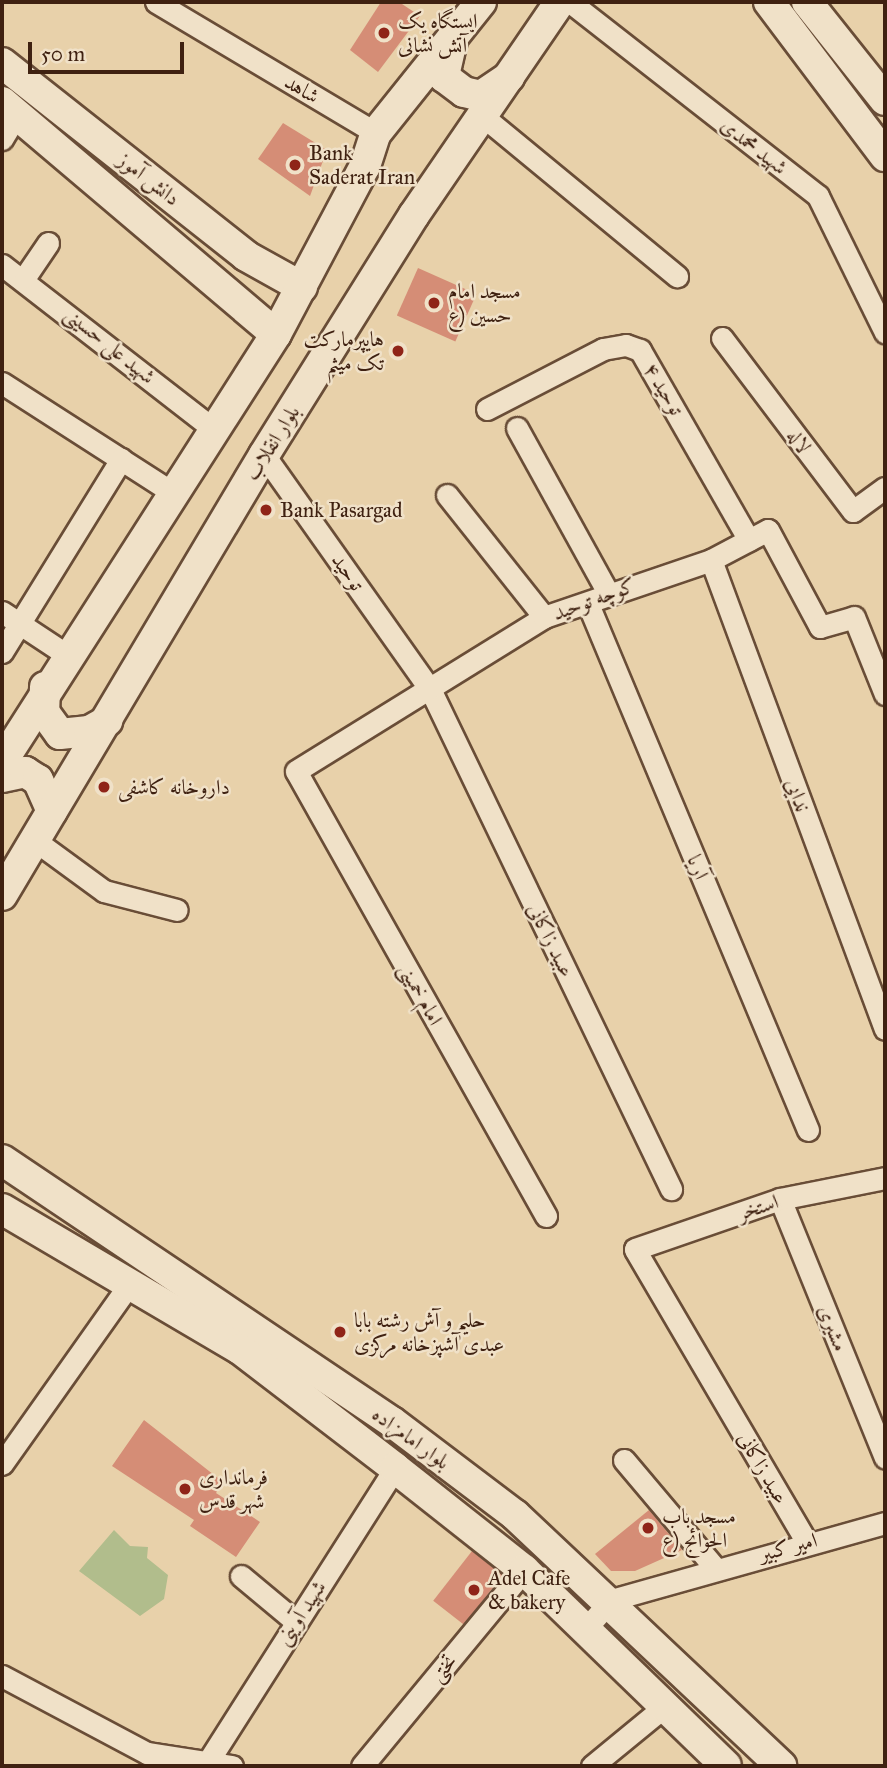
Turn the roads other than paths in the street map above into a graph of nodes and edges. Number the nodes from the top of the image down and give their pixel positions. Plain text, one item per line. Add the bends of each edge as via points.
1 (156, 2) edge
2 (481, 2) edge
3 (559, 2) edge
4 (570, 2) edge
5 (769, 2) edge
6 (807, 2) edge
7 (453, 38) junction
8 (2, 63) edge
9 (509, 77) junction
10 (885, 100) edge
11 (485, 118) junction
12 (7, 119) edge
13 (376, 133) junction
14 (885, 156) edge
15 (48, 243) dead end
16 (246, 256) junction
17 (2, 265) edge
18 (677, 276) dead end
19 (25, 277) junction
20 (302, 287) junction
21 (225, 289) junction
22 (885, 332) edge
23 (276, 334) junction
24 (722, 338) dead end
25 (2, 383) edge
26 (487, 409) dead end
27 (517, 428) dead end
28 (215, 430) junction
29 (264, 455) junction
30 (121, 459) junction
31 (885, 488) edge
32 (175, 494) junction
33 (447, 495) dead end
34 (759, 535) junction
35 (711, 560) junction
36 (608, 593) junction
37 (588, 604) junction
38 (10, 617) edge
39 (544, 617) junction
40 (2, 652) edge
41 (67, 655) junction
42 (45, 687) junction
43 (430, 691) junction
44 (885, 694) edge
45 (107, 721) junction
46 (2, 762) edge
47 (296, 771) joint
48 (2, 777) edge
49 (52, 811) junction
50 (37, 842) junction
51 (2, 895) edge
52 (177, 910) dead end
53 (885, 1029) edge
54 (808, 1130) dead end
55 (2, 1160) edge
56 (885, 1178) edge
57 (671, 1189) dead end
58 (780, 1199) junction
59 (2, 1209) edge
60 (546, 1216) dead end
61 (635, 1250) joint
62 (128, 1286) junction
63 (885, 1458) edge
64 (624, 1460) dead end
65 (2, 1464) edge
66 (395, 1468) junction
67 (885, 1523) edge
68 (806, 1541) junction
69 (714, 1567) junction
70 (524, 1570) junction
71 (241, 1576) dead end
72 (611, 1600) junction
73 (295, 1621) junction
74 (587, 1627) junction
75 (2, 1676) edge
76 (665, 1706) junction
77 (209, 1760) junction
78 (169, 1763) edge
79 (596, 1765) edge
80 (232, 1766) edge
81 (362, 1766) edge
82 (726, 1766) edge
83 (781, 1766) edge

1 - 13 street, شاهد
2 - 7 main road
3 - 9 main road, بلوار انقلاب
4 - 22 street, شهید محمدی via 818,196
5 - 14 main road
6 - 10 main road
7 - 9 main road via 443,77 452,85 481,96
7 - 13 main road
8 - 16 main road, دانش آموز
9 - 11 main road, بلوار انقلاب
11 - 18 street
11 - 29 main road, بلوار انقلاب via 414,215
12 - 21 main road, دانش آموز
13 - 20 main road
15 - 19 street
16 - 20 main road, دانش آموز
16 - 21 main road via 250,271 244,282
17 - 19 street, شهید علی حسینی
19 - 28 street, شهید علی حسینی
20 - 23 main road
21 - 23 main road, دانش آموز
23 - 28 main road
24 - 31 street, لاله via 853,511
25 - 30 street
26 - 34 street, توحید ۴ via 603,349 626,345 640,350
27 - 36 street
28 - 32 main road
29 - 43 street, توحید
29 - 45 main road, بلوار انقلاب
30 - 32 street
30 - 38 street
32 - 41 main road
33 - 39 street
34 - 35 street, کوچه توحید
34 - 44 street via 820,627 854,617
35 - 36 street, کوچه توحید
35 - 53 street, ندایی
36 - 37 street, کوچه توحید
37 - 39 street, کوچه توحید
37 - 54 street, آریا
38 - 40 street
38 - 41 street
39 - 43 street, کوچه توحید
41 - 42 main road
42 - 45 main road via 44,712 60,734 89,731
42 - 46 main road
43 - 47 street, کوچه توحید
43 - 57 street, عبید زاکانی
45 - 49 main road, بلوار انقلاب
47 - 60 street, امام خمینی
48 - 49 main road via 25,772 38,780
49 - 50 main road, بلوار انقلاب
50 - 51 main road, بلوار انقلاب
50 - 52 street via 104,891
55 - 72 main road, بلوار امامزاده via 392,1422 515,1515
56 - 58 street, استخر
58 - 61 street, استخر
58 - 63 street, مشیری
59 - 62 main road, بلوار امامزاده
61 - 68 street, عبید زاکانی
62 - 65 street
62 - 66 main road, بلوار امامزاده via 240,1349
64 - 69 street
66 - 70 main road, بلوار امامزاده
66 - 73 street, شهید آوینی
67 - 68 street, امیر کبیر
68 - 69 street, امیر کبیر
69 - 72 street, امیر کبیر
70 - 74 main road, بلوار امامزاده
70 - 81 street, تختی
71 - 73 street
72 - 74 street
72 - 83 main road, بلوار امامزاده
73 - 77 street, شهید آوینی
74 - 76 main road, بلوار امامزاده
75 - 78 street via 64,1714
76 - 79 street
76 - 82 main road, بلوار امامزاده
77 - 78 street
77 - 80 street

